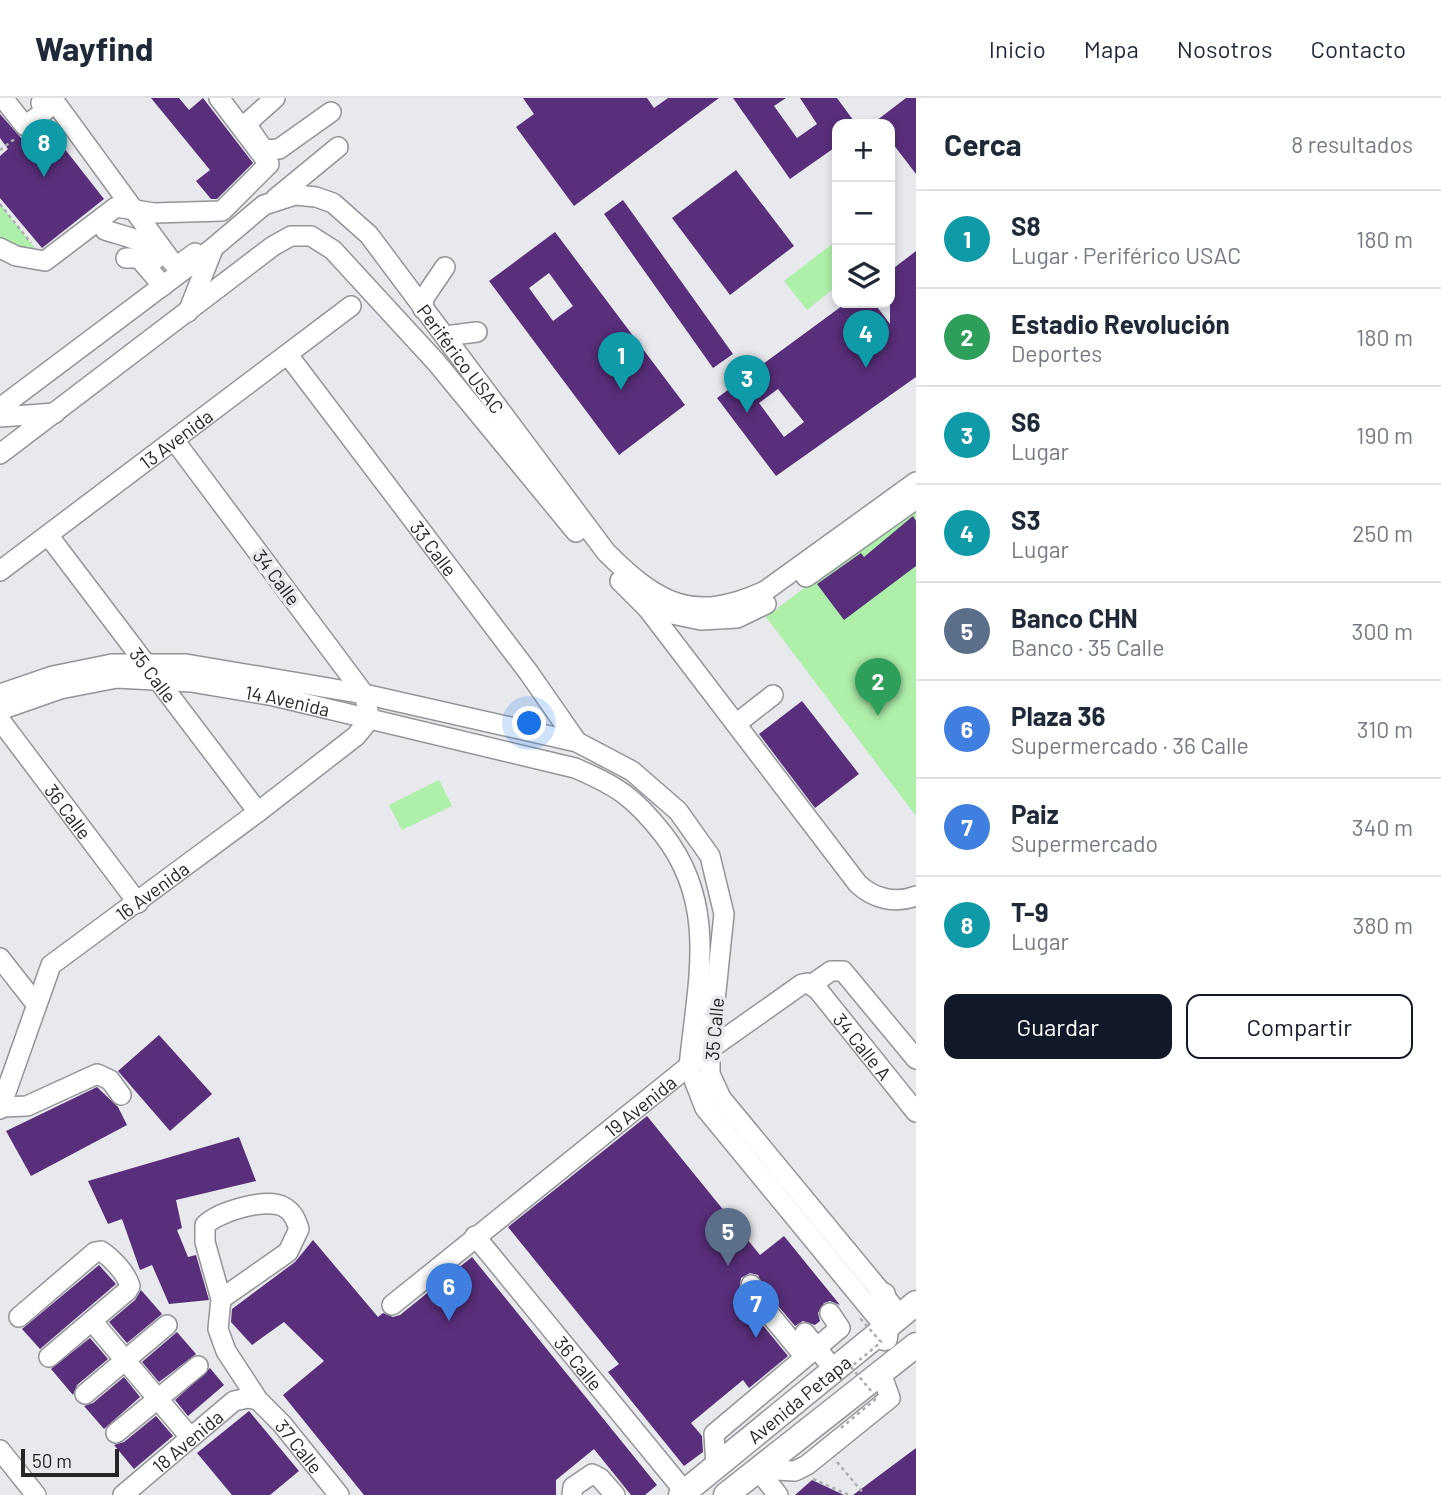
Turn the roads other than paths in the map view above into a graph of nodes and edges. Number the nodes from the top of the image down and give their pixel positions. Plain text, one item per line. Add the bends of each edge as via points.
1 (3, 98) edge
2 (219, 98) edge
3 (254, 98) edge
4 (275, 98) edge
5 (44, 99) edge
6 (331, 112) dead end
7 (227, 119) junction
8 (338, 147) dead end
9 (269, 164) junction
10 (270, 203) junction
11 (136, 210) junction
12 (105, 230) dead end
13 (0, 248) edge
14 (214, 248) junction
15 (126, 258) dead end
16 (445, 267) dead end
17 (180, 273) junction
18 (163, 286) junction
19 (351, 306) dead end
20 (424, 309) junction
21 (188, 313) junction
22 (477, 332) dead end
23 (445, 336) junction
24 (288, 355) junction
25 (0, 408) edge
26 (55, 413) junction
27 (0, 418) edge
28 (174, 440) junction
29 (0, 454) edge
30 (916, 482) edge
31 (916, 499) edge
32 (48, 535) junction
33 (0, 571) edge
34 (648, 608) junction
35 (146, 662) junction
36 (159, 680) junction
37 (0, 694) edge
38 (364, 694) junction
39 (773, 695) dead end
40 (0, 710) edge
41 (370, 719) junction
42 (0, 720) edge
43 (736, 724) junction
44 (577, 742) junction
45 (575, 768) joint
46 (258, 813) junction
47 (916, 896) edge
48 (138, 903) junction
49 (0, 958) edge
50 (810, 984) junction
51 (36, 1004) junction
52 (710, 1049) junction
53 (916, 1059) edge
54 (689, 1067) junction
55 (121, 1094) dead end
56 (1, 1108) edge
57 (916, 1112) edge
58 (475, 1236) junction
59 (751, 1284) dead end
60 (883, 1295) joint
61 (221, 1299) junction
62 (391, 1305) dead end
63 (830, 1313) dead end
64 (19, 1317) dead end
65 (905, 1318) edge
66 (92, 1321) junction
67 (167, 1325) dead end
68 (916, 1345) edge
69 (809, 1346) junction
70 (49, 1357) dead end
71 (125, 1360) junction
72 (841, 1363) junction
73 (198, 1366) dead end
74 (874, 1378) junction
75 (85, 1394) dead end
76 (158, 1398) junction
77 (258, 1400) junction
78 (846, 1400) junction
79 (879, 1408) junction
80 (116, 1433) dead end
81 (190, 1437) junction
82 (0, 1450) edge
83 (716, 1466) junction
84 (757, 1478) edge
85 (683, 1493) edge
86 (36, 1495) edge
87 (122, 1495) edge
88 (340, 1495) edge
89 (572, 1495) edge
90 (615, 1495) edge
91 (726, 1495) edge
92 (778, 1495) edge

1 - 5 street via 23,127 46,110
2 - 7 street
3 - 7 street
4 - 6 street via 246,124 264,150 279,149
5 - 11 street
7 - 9 street
8 - 10 street
9 - 11 street via 222,211
9 - 11 street via 270,184 180,264 172,262
10 - 14 street, Periférico USAC
10 - 20 street, Periférico USAC via 295,195 333,203 369,235
11 - 13 street via 116,207 45,261
12 - 17 street via 144,242 164,270
14 - 17 street, Periférico USAC
14 - 21 street
15 - 18 street via 139,257
16 - 20 street via 424,298
17 - 18 street, Periférico USAC
18 - 25 street, Periférico USAC
19 - 24 street, 13 Avenida
20 - 23 street, Periférico USAC
21 - 26 street, Periférico USAC
21 - 34 street, Periférico USAC via 291,236 311,236 319,241 436,362 603,565
22 - 23 street
23 - 30 street, Periférico USAC via 606,552 655,596 671,602 711,607 765,591
24 - 28 street, 13 Avenida
24 - 44 street, 33 Calle
26 - 27 street
26 - 29 street, Periférico USAC
28 - 32 street, 13 Avenida
28 - 38 street, 34 Calle
31 - 34 street via 767,603 737,618 701,620
32 - 33 street, 13 Avenida
32 - 35 street, 35 Calle
34 - 43 street, Periférico USAC
35 - 36 street, 35 Calle
35 - 37 street, 14 Avenida via 53,676
35 - 38 street, 14 Avenida via 186,664
36 - 40 street, 14 Avenida via 117,678 60,689
36 - 41 street, 14 Avenida via 274,696
36 - 46 street, 35 Calle
38 - 41 street, 34 Calle
38 - 44 street, 14 Avenida
39 - 43 street
41 - 45 street, 14 Avenida
41 - 46 street, 16 Avenida via 356,736
42 - 48 street, 36 Calle
43 - 47 street, Periférico USAC via 858,884 888,900
44 - 52 street, 35 Calle via 641,779 678,811 710,856 724,914
45 - 54 street, 35 Calle via 608,782 639,803 691,878 700,914
46 - 48 street, 16 Avenida
48 - 51 street, 16 Avenida via 51,965
49 - 51 street
50 - 52 street, 19 Avenida via 797,986
50 - 53 street, 19 Avenida via 831,971 843,971
50 - 57 street, 34 Calle A
51 - 56 street, 16 Avenida
52 - 54 street, 19 Avenida
52 - 60 street, 35 Calle via 710,1074 721,1098
54 - 58 street, 19 Avenida
54 - 65 street, 35 Calle via 705,1108
55 - 56 street via 110,1080 97,1074 27,1106
58 - 62 street, 19 Avenida
58 - 85 street, 36 Calle
59 - 69 street via 751,1293
60 - 65 main road
61 - 61 street, 37 Calle via 205,1242 205,1225 215,1215 259,1205 274,1202 286,1208 299,1230 288,1252
61 - 77 street, 37 Calle via 218,1329 226,1351
63 - 69 street via 840,1327
64 - 66 street via 101,1251 130,1286
65 - 72 main road, Avenida Petapa
65 - 74 main road
66 - 70 street
66 - 71 street
67 - 71 street
68 - 74 main road, Avenida Petapa
69 - 72 street
69 - 83 street via 718,1429 713,1441
71 - 75 street
71 - 76 street
72 - 74 main road via 856,1357
72 - 83 main road, Avenida Petapa
73 - 76 street
74 - 78 main road, Avenida Petapa
74 - 79 street
76 - 80 street
76 - 81 street
77 - 81 street, 18 Avenida via 234,1401
77 - 88 street, 37 Calle
78 - 79 street via 860,1399
78 - 84 main road, Avenida Petapa
79 - 84 street via 795,1471
81 - 87 street, 18 Avenida
82 - 86 street
83 - 85 main road, Avenida Petapa
84 - 91 main road, Avenida Petapa
84 - 92 street
89 - 90 street via 573,1487 592,1474

